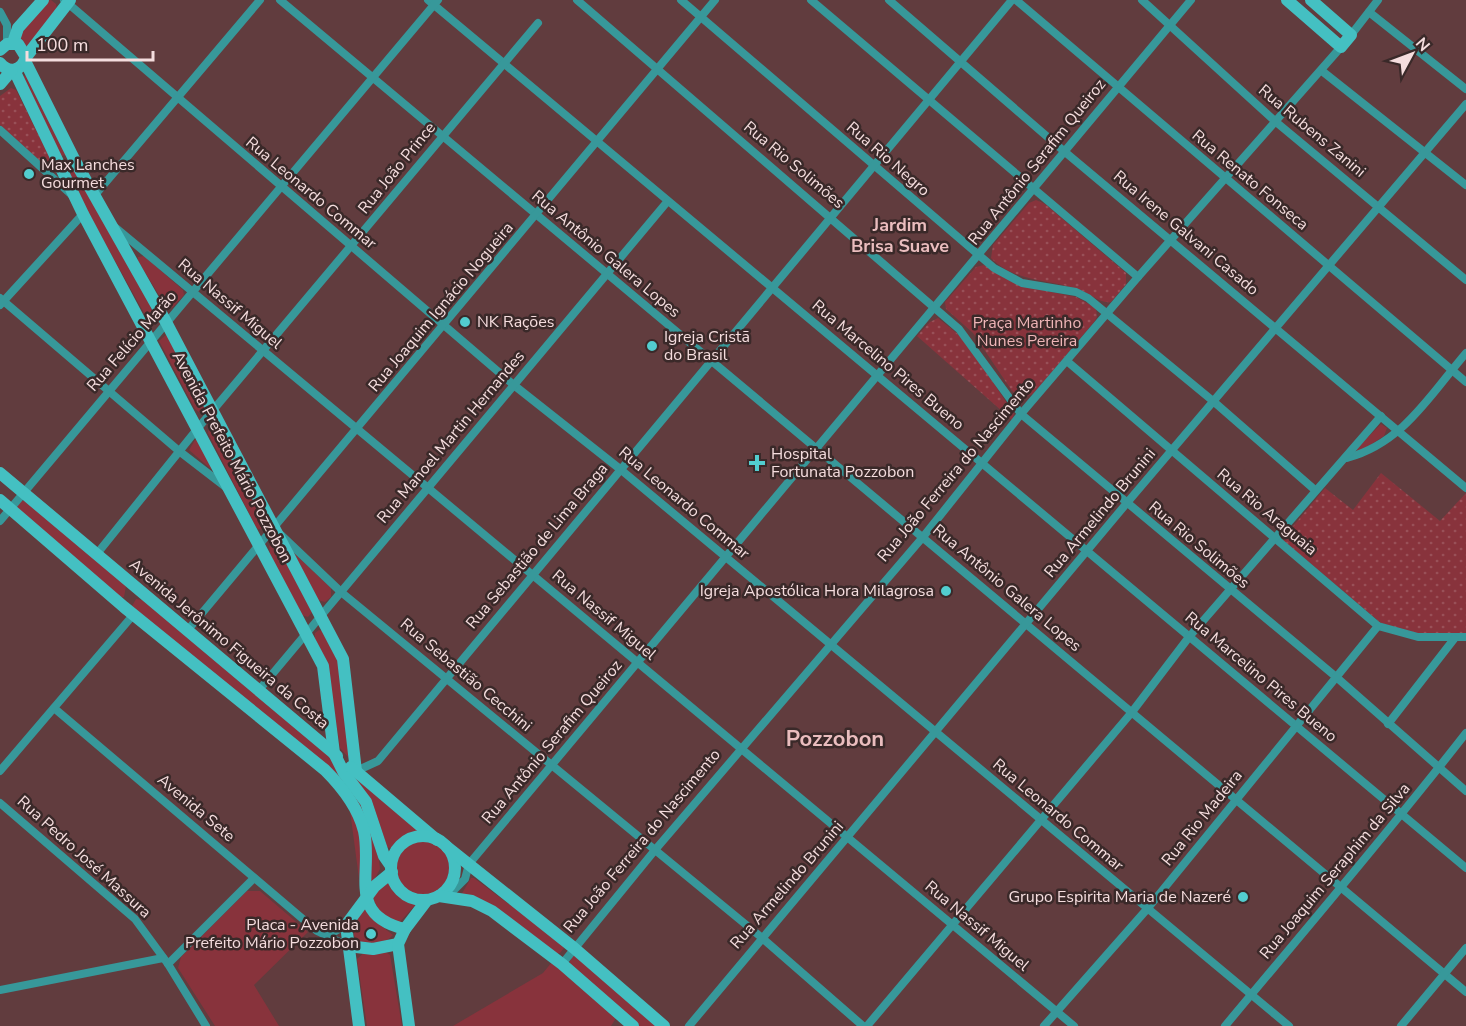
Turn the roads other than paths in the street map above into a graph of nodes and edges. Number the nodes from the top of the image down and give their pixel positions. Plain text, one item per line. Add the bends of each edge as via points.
1 (43, 0) edge
2 (260, 0) edge
3 (280, 0) edge
4 (577, 0) edge
5 (681, 0) edge
6 (715, 0) edge
7 (811, 0) edge
8 (889, 0) edge
9 (1012, 0) edge
10 (1016, 0) edge
11 (1142, 0) edge
12 (1191, 0) edge
13 (1287, 0) edge
14 (1311, 0) edge
15 (1378, 0) edge
16 (67, 1) edge
17 (434, 2) edge
18 (0, 12) edge
19 (1369, 12) junction
20 (701, 17) junction
21 (538, 23) dead end
22 (1171, 23) junction
23 (1351, 35) junction
24 (6, 45) edge
25 (1341, 47) junction
26 (25, 59) junction
27 (960, 60) junction
28 (0, 63) edge
29 (503, 64) junction
30 (658, 69) junction
31 (13, 70) junction
32 (1322, 71) junction
33 (372, 78) junction
34 (0, 84) edge
35 (1118, 87) junction
36 (1466, 89) edge
37 (176, 98) junction
38 (929, 100) junction
39 (1466, 104) edge
40 (1276, 122) junction
41 (0, 130) edge
42 (443, 136) junction
43 (597, 143) junction
44 (1426, 151) junction
45 (1065, 152) junction
46 (75, 161) junction
47 (875, 167) junction
48 (61, 169) junction
49 (50, 177) junction
50 (1226, 179) junction
51 (1466, 185) edge
52 (281, 187) junction
53 (1034, 190) junction
54 (95, 195) junction
55 (75, 198) junction
56 (667, 202) junction
57 (1380, 208) junction
58 (83, 214) junction
59 (536, 216) junction
60 (832, 217) junction
61 (114, 227) junction
62 (1171, 242) junction
63 (351, 247) junction
64 (979, 256) junction
65 (1329, 266) junction
66 (606, 273) junction
67 (1138, 277) junction
68 (1466, 280) edge
69 (774, 289) junction
70 (194, 293) junction
71 (1, 302) edge
72 (936, 308) junction
73 (1108, 315) junction
74 (166, 322) junction
75 (444, 326) junction
76 (1277, 327) junction
77 (151, 338) junction
78 (263, 351) junction
79 (1466, 353) edge
80 (712, 361) junction
81 (1068, 362) junction
82 (1451, 370) junction
83 (877, 376) junction
84 (1466, 382) edge
85 (515, 386) junction
86 (108, 391) junction
87 (1213, 401) junction
88 (212, 411) junction
89 (1022, 414) junction
90 (1381, 416) junction
91 (198, 428) junction
92 (358, 429) junction
93 (1401, 431) junction
94 (816, 448) junction
95 (178, 451) junction
96 (1172, 451) junction
97 (1346, 458) junction
98 (982, 463) junction
99 (620, 469) junction
100 (0, 473) edge
101 (428, 486) junction
102 (1466, 488) edge
103 (1315, 490) junction
104 (232, 492) junction
105 (24, 494) junction
106 (0, 500) edge
107 (1126, 504) junction
108 (10, 509) junction
109 (0, 521) edge
110 (275, 528) junction
111 (923, 537) junction
112 (1274, 538) junction
113 (260, 546) junction
114 (1088, 550) junction
115 (96, 555) junction
116 (726, 558) junction
117 (533, 576) junction
118 (137, 590) junction
119 (1229, 590) junction
120 (341, 592) junction
121 (129, 611) junction
122 (321, 615) junction
123 (1026, 624) junction
124 (1378, 626) junction
125 (187, 631) junction
126 (307, 633) junction
127 (1189, 637) junction
128 (1466, 637) edge
129 (1454, 639) junction
130 (830, 646) junction
131 (638, 663) junction
132 (1335, 676) junction
133 (447, 677) junction
134 (259, 690) junction
135 (54, 708) junction
136 (1132, 712) junction
137 (1388, 724) junction
138 (1298, 727) junction
139 (936, 732) junction
140 (1466, 733) edge
141 (742, 749) junction
142 (334, 753) junction
143 (552, 767) junction
144 (1438, 768) junction
145 (0, 771) edge
146 (356, 771) junction
147 (1466, 791) edge
148 (1236, 801) junction
149 (0, 803) edge
150 (1401, 816) junction
151 (1040, 821) junction
152 (848, 838) junction
153 (442, 844) junction
154 (655, 850) junction
155 (469, 864) junction
156 (1466, 868) edge
157 (391, 869) junction
158 (254, 878) junction
159 (1340, 886) junction
160 (437, 896) junction
161 (366, 898) junction
162 (1148, 908) junction
163 (346, 925) junction
164 (953, 926) junction
165 (405, 929) junction
166 (317, 932) junction
167 (761, 937) junction
168 (398, 944) junction
169 (348, 946) junction
170 (574, 948) junction
171 (1466, 948) edge
172 (165, 961) junction
173 (562, 964) junction
174 (1445, 974) junction
175 (0, 990) edge
176 (1466, 992) edge
177 (1251, 995) junction
178 (1057, 1011) junction
179 (206, 1026) edge
180 (359, 1026) edge
181 (409, 1026) edge
182 (633, 1026) edge
183 (664, 1026) edge
184 (689, 1026) edge
185 (865, 1026) edge
186 (1044, 1026) edge
187 (1074, 1026) edge
188 (1225, 1026) edge
189 (1289, 1026) edge
190 (1401, 1026) edge

1 - 24 main road
2 - 37 street
3 - 33 street, Rua Antônio Galera Lopes
4 - 30 street, Rua Rio Solimões
5 - 20 street, Rua Rio Negro
6 - 20 street, Rua Joaquim Ignácio Nogueira
7 - 38 street
8 - 27 street, Rua Irene Galvani Casado
9 - 27 street, Rua Sebastião de Lima Braga
10 - 35 street, Rua Renato Fonseca
11 - 22 street, Rua Rubens Zanini
12 - 22 street, Rua Antônio Serafim Queiroz
13 - 25 main road
14 - 23 main road
15 - 19 street, Rua João Ferreira do Nascimento
16 - 26 main road
16 - 37 street, Rua Leonardo Commar
17 - 29 street, Rua Marcelino Pires Bueno
17 - 33 street, Rua Felício Marão
18 - 24 street via 8,25
19 - 23 street, Rua João Ferreira do Nascimento
19 - 36 street
20 - 30 street, Rua Joaquim Ignácio Nogueira
20 - 47 street, Rua Rio Negro
21 - 29 street, Rua João Prince
22 - 35 street, Rua Antônio Serafim Queiroz
22 - 40 street, Rua Rubens Zanini
23 - 25 main road, Rua João Ferreira do Nascimento
24 - 26 main road, Avenida Prefeito Mário Pozzobon via 22,47
25 - 32 street, Rua João Ferreira do Nascimento
26 - 31 main road
26 - 46 main road, Avenida Prefeito Mário Pozzobon
27 - 38 street, Rua Sebastião de Lima Braga
27 - 45 street, Rua Irene Galvani Casado
28 - 31 main road
29 - 42 street, Rua João Prince
29 - 43 street, Rua Marcelino Pires Bueno
30 - 43 street, Rua Joaquim Ignácio Nogueira
30 - 60 street, Rua Rio Solimões
31 - 34 main road
31 - 48 main road, Avenida Prefeito Mário Pozzobon
32 - 40 street, Rua João Ferreira do Nascimento
32 - 44 street
33 - 42 street, Rua Antônio Galera Lopes
33 - 52 street, Rua Felício Marão
35 - 45 street, Rua Antônio Serafim Queiroz
35 - 50 street, Rua Renato Fonseca
37 - 52 street, Rua Leonardo Commar
37 - 54 street
38 - 47 street, Rua Sebastião de Lima Braga
38 - 53 street
39 - 44 street, Rua Armelindo Brunini
40 - 50 street, Rua João Ferreira do Nascimento
40 - 57 street, Rua Rubens Zanini
41 - 49 street
42 - 59 street, Rua Antônio Galera Lopes
42 - 63 street, Rua João Prince
43 - 56 street, Rua Marcelino Pires Bueno
43 - 59 street, Rua Joaquim Ignácio Nogueira
44 - 51 street
44 - 57 street, Rua Armelindo Brunini
45 - 53 street, Rua Antônio Serafim Queiroz
45 - 62 street, Rua Irene Galvani Casado
46 - 48 main road
46 - 54 main road, Avenida Prefeito Mário Pozzobon
47 - 60 street, Rua Sebastião de Lima Braga
47 - 64 street, Rua Rio Negro
48 - 49 main road
48 - 55 main road, Avenida Prefeito Mário Pozzobon
49 - 55 street
50 - 62 street, Rua João Ferreira do Nascimento
50 - 65 street, Rua Renato Fonseca
52 - 63 street, Rua Leonardo Commar
52 - 70 street, Rua Felício Marão
53 - 64 street, Rua Antônio Serafim Queiroz
53 - 67 street
54 - 61 main road, Avenida Prefeito Mário Pozzobon
55 - 58 main road, Avenida Prefeito Mário Pozzobon
56 - 66 street, Rua Manoel Martin Hernandes
56 - 69 street, Rua Marcelino Pires Bueno
57 - 65 street, Rua Armelindo Brunini
57 - 68 street, Rua Rubens Zanini
58 - 71 street
58 - 77 main road, Avenida Prefeito Mário Pozzobon
59 - 66 street, Rua Antônio Galera Lopes
59 - 75 street, Rua Joaquim Ignácio Nogueira
60 - 69 street, Rua Sebastião de Lima Braga
60 - 72 street, Rua Rio Solimões
61 - 70 street, Rua Nassif Miguel
61 - 74 main road, Avenida Prefeito Mário Pozzobon
62 - 67 street, Rua João Ferreira do Nascimento
62 - 76 street, Rua Irene Galvani Casado
63 - 75 street, Rua Leonardo Commar
63 - 78 street, Rua João Prince
64 - 72 street, Rua Antônio Serafim Queiroz
64 - 73 street, Rua Rio Negro via 1022,282 1082,295
65 - 76 street, Rua Armelindo Brunini
65 - 82 street, Rua Renato Fonseca
66 - 80 street, Rua Antônio Galera Lopes
66 - 85 street, Rua Manoel Martin Hernandes
67 - 73 street, Rua João Ferreira do Nascimento
69 - 80 street, Rua Sebastião de Lima Braga
69 - 83 street, Rua Marcelino Pires Bueno
70 - 74 street, Rua Felício Marão
70 - 78 street, Rua Nassif Miguel
71 - 86 street
72 - 83 street, Rua Antônio Serafim Queiroz
72 - 89 street, Rua Rio Solimões via 972,344
73 - 81 street, Rua João Ferreira do Nascimento
73 - 87 street, Rua Rio Negro
74 - 77 street, Rua Felício Marão
74 - 88 main road, Avenida Prefeito Mário Pozzobon
75 - 85 street, Rua Leonardo Commar
75 - 92 street, Rua Joaquim Ignácio Nogueira
76 - 87 street, Rua Armelindo Brunini
76 - 90 street, Rua Irene Galvani Casado
77 - 86 street, Rua Felício Marão
77 - 91 main road, Avenida Prefeito Mário Pozzobon
78 - 88 street, Rua João Prince
78 - 92 street, Rua Nassif Miguel
79 - 82 street
80 - 94 street, Rua Antônio Galera Lopes
80 - 99 street, Rua Sebastião de Lima Braga
81 - 89 street, Rua João Ferreira do Nascimento
81 - 96 street, Rua Rio Araguaia
82 - 84 street, Rua Renato Fonseca
82 - 93 street
83 - 94 street, Rua Antônio Serafim Queiroz
83 - 98 street, Rua Marcelino Pires Bueno
85 - 99 street, Rua Leonardo Commar
85 - 101 street, Rua Manoel Martin Hernandes
86 - 95 street
86 - 105 street, Rua Felício Marão
87 - 96 street, Rua Armelindo Brunini
87 - 103 street, Rua Rio Negro
88 - 91 street, Rua João Prince
88 - 110 main road, Avenida Prefeito Mário Pozzobon
89 - 98 street, Rua João Ferreira do Nascimento
89 - 107 street, Rua Rio Solimões
90 - 93 street, Rua Irene Galvani Casado
90 - 97 street
91 - 95 street, Rua João Prince
91 - 104 main road, Avenida Prefeito Mário Pozzobon
92 - 101 street, Rua Nassif Miguel
92 - 110 street, Rua Joaquim Ignácio Nogueira
93 - 97 street via 1362,454
93 - 102 street, Rua Irene Galvani Casado
94 - 111 street, Rua Antônio Galera Lopes
94 - 116 street, Rua Antônio Serafim Queiroz
95 - 104 street
95 - 115 street, Rua João Prince
96 - 107 street, Rua Armelindo Brunini
96 - 112 street, Rua Rio Araguaia
97 - 103 street
98 - 111 street, Rua João Ferreira do Nascimento
98 - 114 street, Rua Marcelino Pires Bueno
99 - 116 street, Rua Leonardo Commar
99 - 117 street, Rua Sebastião de Lima Braga
100 - 105 main road, Avenida Jerônimo Figueira da Costa
101 - 117 street, Rua Nassif Miguel
101 - 120 street, Rua Manoel Martin Hernandes
103 - 112 street
104 - 113 main road, Avenida Prefeito Mário Pozzobon
105 - 108 street, Rua Felício Marão
105 - 115 main road, Avenida Jerônimo Figueira da Costa
106 - 108 main road
107 - 114 street, Rua Armelindo Brunini
107 - 119 street, Rua Rio Solimões
108 - 109 street, Rua Felício Marão
108 - 121 main road
110 - 113 street, Rua Joaquim Ignácio Nogueira
110 - 120 street, Rua Sebastião Cecchini
110 - 122 main road, Avenida Prefeito Mário Pozzobon
111 - 123 street, Rua Antônio Galera Lopes
111 - 130 street, Rua João Ferreira do Nascimento
112 - 119 street
112 - 124 street, Rua Rio Araguaia
113 - 125 street, Rua Joaquim Ignácio Nogueira
113 - 126 main road, Avenida Prefeito Mário Pozzobon
114 - 123 street, Rua Armelindo Brunini
114 - 127 street, Rua Marcelino Pires Bueno
115 - 118 main road, Avenida Jerônimo Figueira da Costa
116 - 130 street, Rua Leonardo Commar
116 - 131 street, Rua Antônio Serafim Queiroz
117 - 131 street, Rua Nassif Miguel
117 - 133 street, Rua Sebastião de Lima Braga
118 - 121 main road
118 - 125 main road, Avenida Jerônimo Figueira da Costa
119 - 127 street
119 - 132 street, Rua Rio Solimões
120 - 122 street, Rua Manoel Martin Hernandes
120 - 133 street, Rua Sebastião Cecchini
121 - 135 street
121 - 161 main road via 342,787 364,830 368,856
122 - 126 street, Rua Manoel Martin Hernandes
122 - 146 main road, Avenida Prefeito Mário Pozzobon via 343,659
123 - 136 street, Rua Antônio Galera Lopes
123 - 139 street, Rua Armelindo Brunini
124 - 129 street, Rua Rio Araguaia via 1418,637
124 - 132 street, Rua Rio Madeira
125 - 134 main road, Avenida Jerônimo Figueira da Costa
126 - 134 street, Rua Manoel Martin Hernandes
126 - 142 main road, Avenida Prefeito Mário Pozzobon via 323,666
127 - 136 street
127 - 138 street, Rua Marcelino Pires Bueno
128 - 129 street, Rua Rio Araguaia
129 - 137 street
130 - 139 street, Rua Leonardo Commar
130 - 141 street, Rua João Ferreira do Nascimento
131 - 141 street, Rua Nassif Miguel
131 - 143 street, Rua Antônio Serafim Queiroz
132 - 137 street, Rua Rio Solimões
132 - 138 street, Rua Rio Madeira
133 - 143 street, Rua Sebastião Cecchini
133 - 146 street, Rua Sebastião de Lima Braga via 378,761
134 - 142 main road, Avenida Jerônimo Figueira da Costa
135 - 145 street
135 - 158 street, Avenida Sete
136 - 148 street, Rua Antônio Galera Lopes
136 - 151 street
137 - 144 street, Rua Rio Solimões
138 - 148 street, Rua Rio Madeira
138 - 150 street, Rua Marcelino Pires Bueno
139 - 151 street, Rua Leonardo Commar
139 - 152 street, Rua Armelindo Brunini
140 - 144 street, Rua Joaquim Seraphim da Silva
141 - 152 street, Rua Nassif Miguel
141 - 154 street, Rua João Ferreira do Nascimento
142 - 146 main road, Avenida Jerônimo Figueira da Costa
142 - 157 main road, Avenida Prefeito Mário Pozzobon via 366,802
143 - 154 street, Rua Sebastião Cecchini
143 - 155 street, Rua Antônio Serafim Queiroz
144 - 147 street, Rua Rio Solimões
144 - 150 street, Rua Joaquim Seraphim da Silva
146 - 153 main road, Avenida Jerônimo Figueira da Costa
148 - 159 street, Rua Antônio Galera Lopes
148 - 162 street, Rua Rio Madeira
149 - 172 street, Rua Pedro José Massura via 135,919
150 - 156 street, Rua Marcelino Pires Bueno
150 - 159 street, Rua Joaquim Seraphim da Silva
151 - 162 street, Rua Leonardo Commar
151 - 164 street
152 - 164 street, Rua Nassif Miguel
152 - 167 street, Rua Armelindo Brunini
153 - 155 main road, Avenida Jerônimo Figueira da Costa
153 - 157 main road via 425,837 407,841 395,854
153 - 160 main road via 453,858 455,871
154 - 167 street, Rua Sebastião Cecchini
154 - 170 street, Rua João Ferreira do Nascimento
155 - 160 street, Rua Antônio Serafim Queiroz via 460,885
155 - 170 main road, Avenida Jerônimo Figueira da Costa
157 - 160 main road via 404,894 415,899
157 - 161 main road
158 - 166 street, Avenida Sete
158 - 172 street
159 - 174 street, Rua Antônio Galera Lopes
159 - 177 street, Rua Joaquim Seraphim da Silva
160 - 165 main road
160 - 173 main road via 480,904
161 - 163 main road
161 - 165 main road via 382,920
162 - 177 street, Rua Leonardo Commar
162 - 178 street, Rua Rio Madeira
163 - 166 street via 332,933
163 - 169 main road
164 - 178 street, Rua Nassif Miguel
164 - 185 street
165 - 168 main road
166 - 169 street, Avenida Sete
167 - 184 street, Rua Armelindo Brunini
167 - 185 street, Rua Sebastião Cecchini
168 - 169 main road via 373,949
168 - 181 main road
169 - 180 main road
170 - 173 street, Rua João Ferreira do Nascimento
170 - 183 main road, Avenida Jerônimo Figueira da Costa
171 - 174 street
172 - 175 street
172 - 179 street, Rua Pedro José Massura
173 - 182 main road
174 - 176 street, Rua Antônio Galera Lopes
174 - 190 street
177 - 188 street, Rua Joaquim Seraphim da Silva
177 - 189 street, Rua Leonardo Commar
178 - 186 street, Rua Rio Madeira
178 - 187 street, Rua Nassif Miguel

